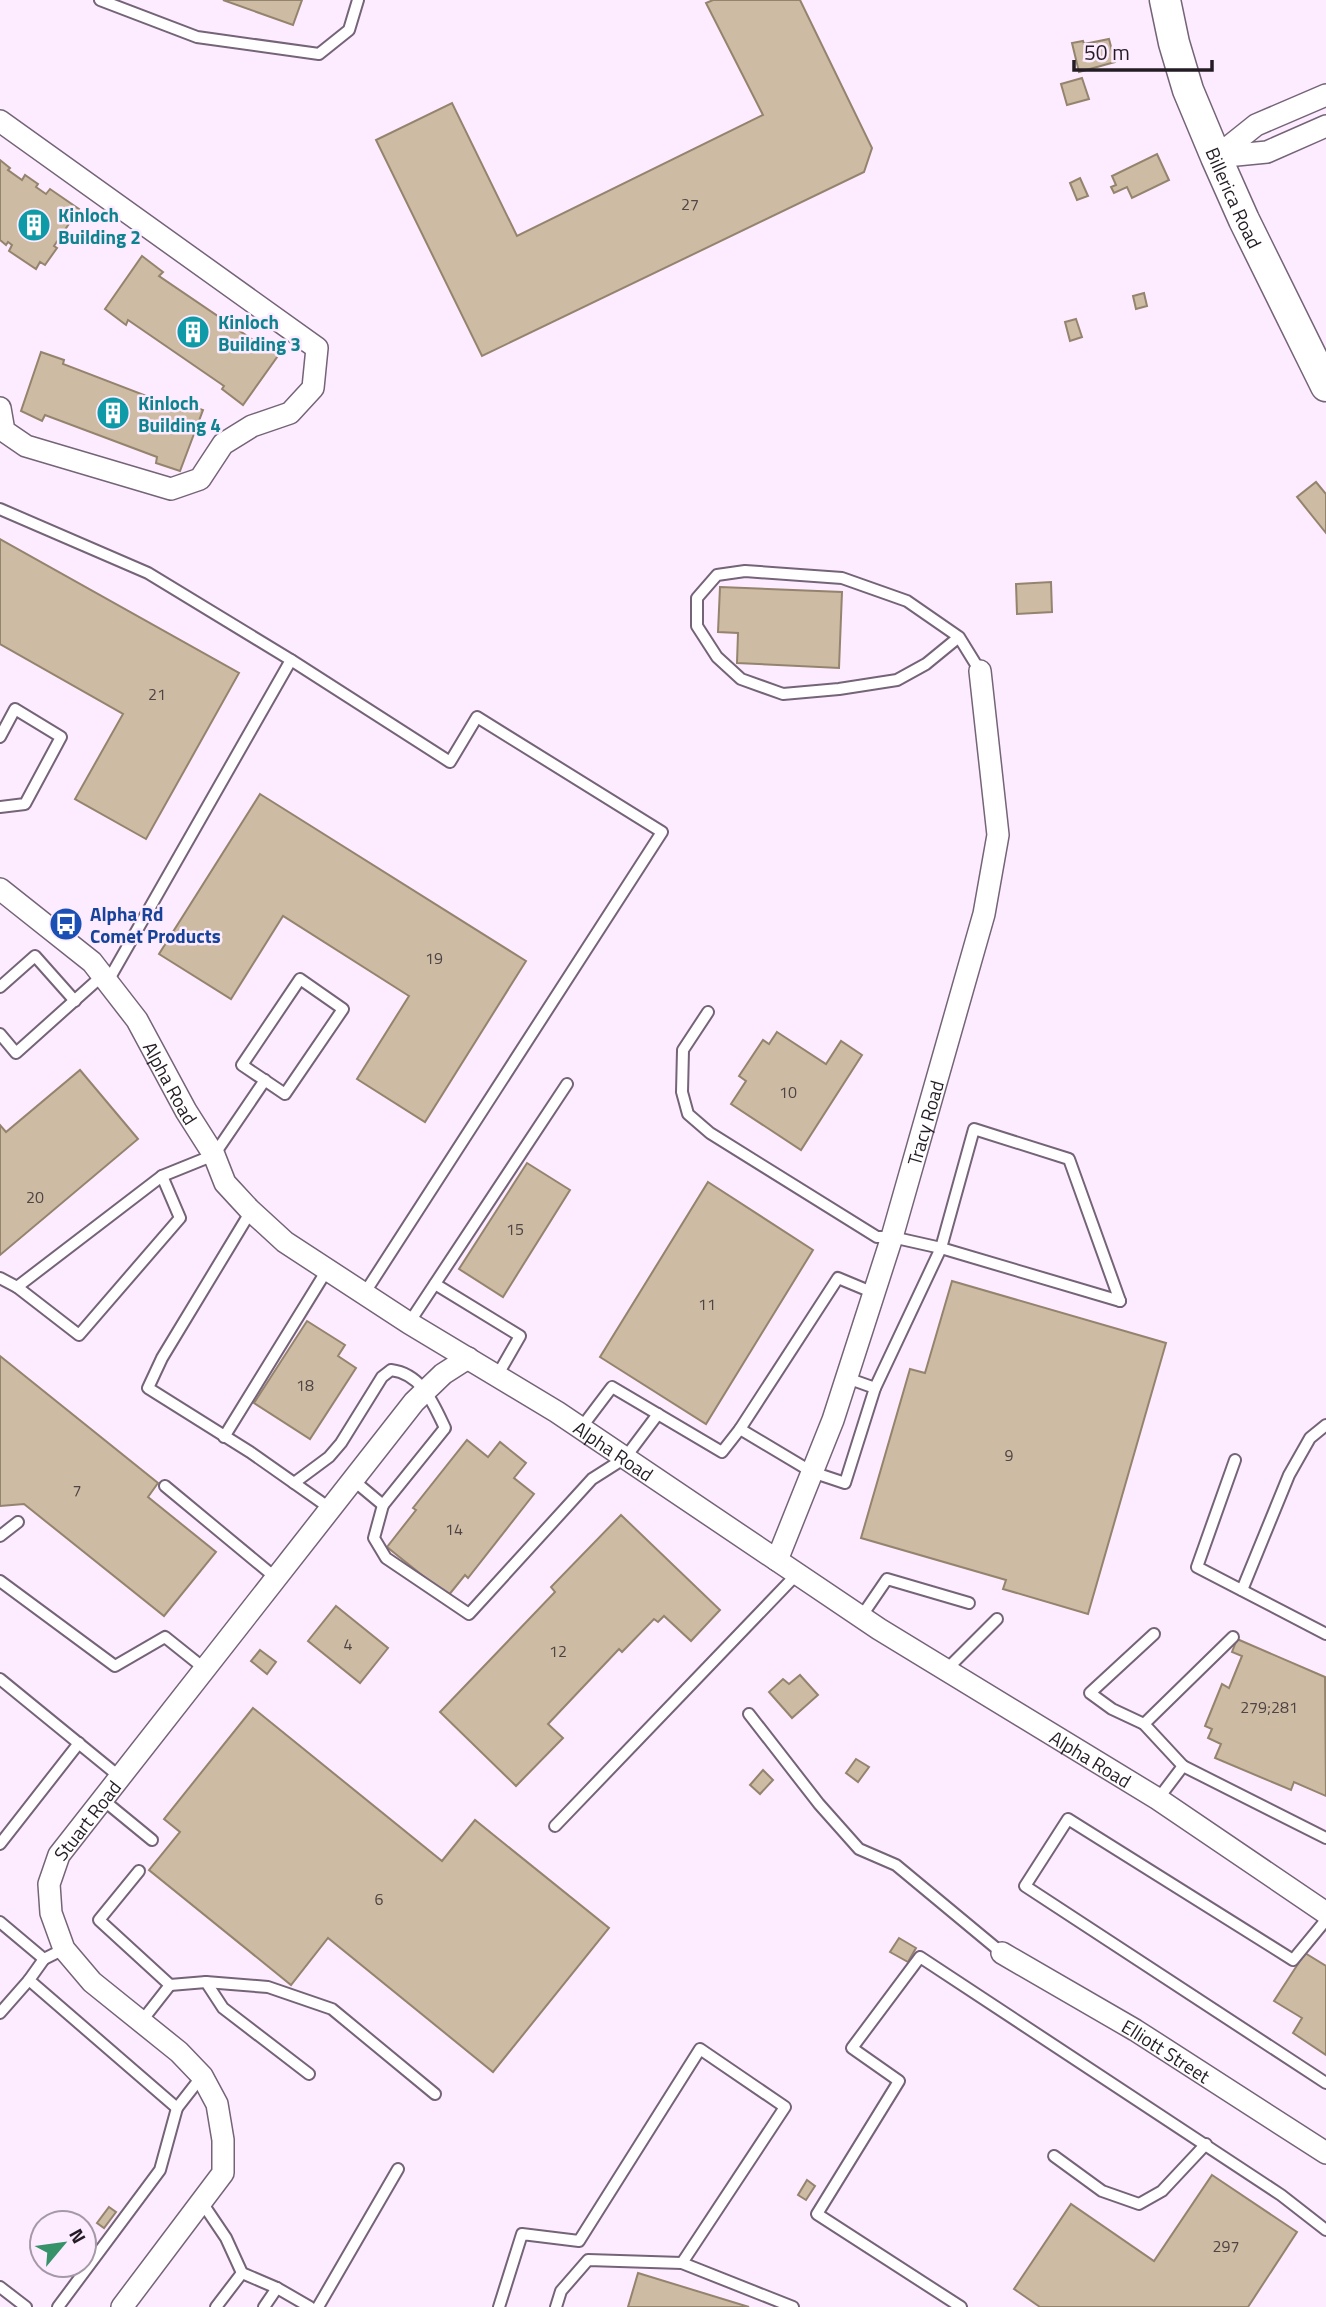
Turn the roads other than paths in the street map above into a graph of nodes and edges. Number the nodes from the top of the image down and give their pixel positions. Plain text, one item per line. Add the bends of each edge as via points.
1 (100, 0) edge
2 (358, 0) edge
3 (1165, 0) edge
4 (1326, 95) edge
5 (0, 121) edge
6 (1326, 126) edge
7 (1216, 157) junction
8 (1326, 386) edge
9 (0, 408) edge
10 (0, 509) edge
11 (959, 636) junction
12 (291, 660) junction
13 (980, 671) joint
14 (0, 737) edge
15 (0, 807) edge
16 (0, 889) edge
17 (106, 978) junction
18 (0, 987) edge
19 (75, 1001) junction
20 (708, 1012) dead end
21 (0, 1034) edge
22 (265, 1080) junction
23 (568, 1084) dead end
24 (214, 1155) junction
25 (162, 1176) junction
26 (251, 1211) junction
27 (892, 1237) junction
28 (941, 1248) junction
29 (327, 1270) junction
30 (0, 1278) edge
31 (435, 1284) junction
32 (17, 1287) junction
33 (874, 1293) junction
34 (364, 1294) junction
35 (409, 1323) junction
36 (468, 1358) junction
37 (497, 1376) junction
38 (846, 1378) junction
39 (875, 1388) junction
40 (427, 1390) junction
41 (658, 1414) junction
42 (1326, 1425) edge
43 (581, 1428) junction
44 (740, 1429) junction
45 (224, 1437) junction
46 (625, 1458) junction
47 (1235, 1460) dead end
48 (812, 1472) junction
49 (353, 1480) junction
50 (294, 1483) junction
51 (165, 1486) dead end
52 (383, 1505) junction
53 (331, 1509) junction
54 (18, 1522) dead end
55 (0, 1536) edge
56 (777, 1560) junction
57 (797, 1574) junction
58 (276, 1578) junction
59 (0, 1581) edge
60 (1242, 1590) junction
61 (969, 1603) dead end
62 (861, 1617) junction
63 (997, 1619) dead end
64 (1154, 1634) dead end
65 (1326, 1634) edge
66 (1233, 1637) dead end
67 (205, 1669) junction
68 (946, 1670) junction
69 (0, 1679) edge
70 (749, 1714) dead end
71 (1144, 1724) junction
72 (79, 1743) junction
73 (1183, 1766) junction
74 (120, 1777) junction
75 (102, 1799) junction
76 (1158, 1799) junction
77 (555, 1826) dead end
78 (1326, 1838) edge
79 (152, 1840) dead end
80 (0, 1844) edge
81 (139, 1871) dead end
82 (1326, 1914) edge
83 (0, 1922) edge
84 (64, 1949) junction
85 (1002, 1953) joint
86 (44, 1959) junction
87 (29, 1980) junction
88 (206, 1982) junction
89 (170, 1985) junction
90 (0, 2013) edge
91 (141, 2022) junction
92 (309, 2074) dead end
93 (202, 2076) junction
94 (1326, 2082) edge
95 (435, 2094) dead end
96 (177, 2108) junction
97 (1206, 2144) junction
98 (1326, 2153) edge
99 (1054, 2156) dead end
100 (398, 2169) dead end
101 (201, 2201) junction
102 (1326, 2230) edge
103 (682, 2263) junction
104 (242, 2273) junction
105 (0, 2287) edge
106 (277, 2288) junction
107 (26, 2307) edge
108 (58, 2307) edge
109 (122, 2307) edge
110 (216, 2307) edge
111 (264, 2307) edge
112 (310, 2307) edge
113 (318, 2307) edge
114 (499, 2307) edge
115 (556, 2307) edge
116 (793, 2307) edge
117 (961, 2307) edge

1 - 2 lane via 197,37 319,54 349,30
3 - 7 main road, Billerica Road via 1188,90
4 - 7 street via 1256,125
5 - 9 street via 317,348 313,388 290,413 252,426 223,444 200,480 171,489 26,446 4,431
6 - 7 street via 1267,152
7 - 8 main road, Billerica Road
10 - 12 lane via 148,573
11 - 11 lane via 907,601 842,578 746,570 718,575 697,598 697,626 717,657 741,679 783,694 897,680 926,664
11 - 13 lane
12 - 17 lane
12 - 34 lane via 450,762 477,717 662,832
13 - 27 street, Tracy Road via 998,835 984,914
14 - 15 lane via 15,709 61,737 25,804
16 - 17 street, Alpha Road
17 - 19 lane
17 - 24 street, Alpha Road via 137,1020
18 - 19 lane via 35,956
19 - 21 lane via 16,1052
20 - 27 lane via 683,1050 681,1091 688,1114 710,1133 877,1237
22 - 22 lane via 242,1065 300,979 343,1009 285,1094
22 - 24 lane
23 - 31 lane
24 - 25 lane
24 - 26 street, Alpha Road via 225,1183
25 - 32 lane
25 - 32 lane via 180,1218 79,1335
26 - 29 street, Alpha Road via 285,1242
26 - 45 lane via 148,1388
27 - 28 lane
27 - 33 street, Tracy Road
28 - 28 lane via 974,1129 1069,1159 1120,1301
28 - 39 lane
29 - 34 street, Alpha Road
29 - 45 lane
30 - 32 lane
31 - 35 lane
31 - 37 lane via 520,1336
33 - 38 street, Tracy Road
33 - 44 lane via 838,1278
34 - 35 street, Alpha Road
35 - 36 street, Alpha Road
36 - 37 street, Alpha Road
36 - 40 street, Stuart Road
37 - 43 street, Alpha Road
38 - 39 lane
38 - 48 street, Tracy Road
39 - 48 lane via 845,1483
40 - 49 street, Stuart Road
40 - 50 lane via 403,1371 391,1370 330,1457
40 - 52 lane via 445,1428
41 - 43 lane via 612,1387
41 - 44 lane via 722,1451
41 - 46 lane
42 - 60 lane via 1310,1438 1289,1475
43 - 46 street, Alpha Road
44 - 48 lane
45 - 50 lane
46 - 52 lane via 592,1479 469,1615 386,1558 374,1538
46 - 56 street, Alpha Road
47 - 60 lane via 1198,1567
48 - 56 street, Tracy Road
49 - 52 lane
49 - 53 street, Stuart Road
50 - 53 lane
51 - 58 lane
53 - 58 street, Stuart Road
54 - 55 lane
56 - 57 street, Alpha Road
57 - 62 street, Alpha Road
57 - 77 lane
58 - 67 street, Stuart Road
59 - 67 lane via 116,1666 165,1637
60 - 65 lane
61 - 62 lane via 887,1579
62 - 68 street, Alpha Road
63 - 68 lane
64 - 71 lane via 1090,1693
66 - 71 lane
67 - 74 street, Stuart Road
68 - 76 street, Alpha Road
69 - 72 lane
70 - 85 lane via 859,1849 896,1865
71 - 73 lane
72 - 74 lane
72 - 80 lane
73 - 76 lane
73 - 78 lane
74 - 75 street, Stuart Road
75 - 79 lane
75 - 84 street, Stuart Road via 59,1855 50,1884 51,1913
76 - 82 street, Alpha Road
81 - 89 lane via 99,1920
82 - 94 lane via 1293,1960 1068,1819 1025,1886
83 - 86 lane
84 - 86 lane
84 - 91 street, Stuart Road via 92,1982
85 - 98 street, Elliott Street via 1135,2029
86 - 87 lane
87 - 90 lane
87 - 96 lane
88 - 89 lane
88 - 92 lane via 223,2008
88 - 95 lane via 268,1987 332,2009
89 - 91 lane
91 - 93 street, Stuart Road
93 - 96 lane
93 - 101 street, Stuart Road via 217,2104 223,2173
96 - 108 lane via 160,2170
97 - 99 lane via 1162,2191 1139,2204 1102,2191
97 - 102 lane
97 - 117 lane via 920,1957 852,2048 899,2081 817,2214
100 - 113 lane
101 - 104 lane
101 - 109 street, Stuart Road
103 - 114 lane via 785,2107 700,2049 579,2241 522,2234
103 - 115 lane via 588,2260 561,2291
103 - 116 lane
104 - 106 lane
104 - 110 lane
105 - 107 lane
106 - 111 lane
106 - 112 lane

